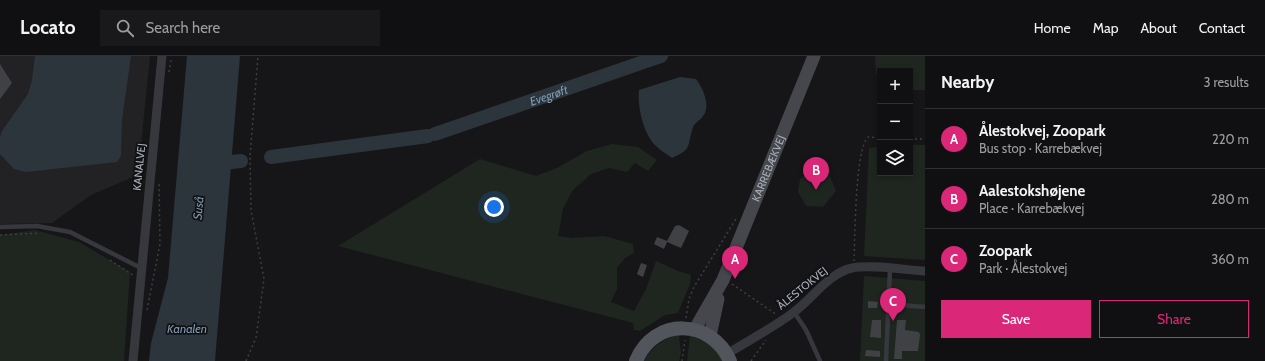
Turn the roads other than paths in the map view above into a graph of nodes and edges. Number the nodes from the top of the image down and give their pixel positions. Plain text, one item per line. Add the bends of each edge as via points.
1 (162, 56) edge
2 (814, 56) edge
3 (0, 227) edge
4 (141, 268) junction
5 (890, 269) junction
6 (925, 271) edge
7 (723, 280) junction
8 (888, 304) junction
9 (925, 306) edge
10 (794, 312) junction
11 (690, 334) junction
12 (710, 336) junction
13 (728, 357) edge
14 (133, 361) edge
15 (636, 361) edge
16 (820, 361) edge
17 (886, 361) edge

1 - 4 street, KANALVEJ
2 - 7 main road, KARREBÆKVEJ
3 - 4 lane via 37,226 70,232
4 - 14 street, KANALVEJ
5 - 6 street, ÅLESTOKVEJ
5 - 8 lane
5 - 10 street, ÅLESTOKVEJ via 865,267 840,273
7 - 11 main road, KARREBÆKVEJ
7 - 12 main road, KARREBÆKVEJ
8 - 9 lane
8 - 17 lane
10 - 13 street, ÅLESTOKVEJ
10 - 16 lane via 806,330
11 - 12 main road
11 - 15 main road via 684,328 663,332 645,345
12 - 13 main road

